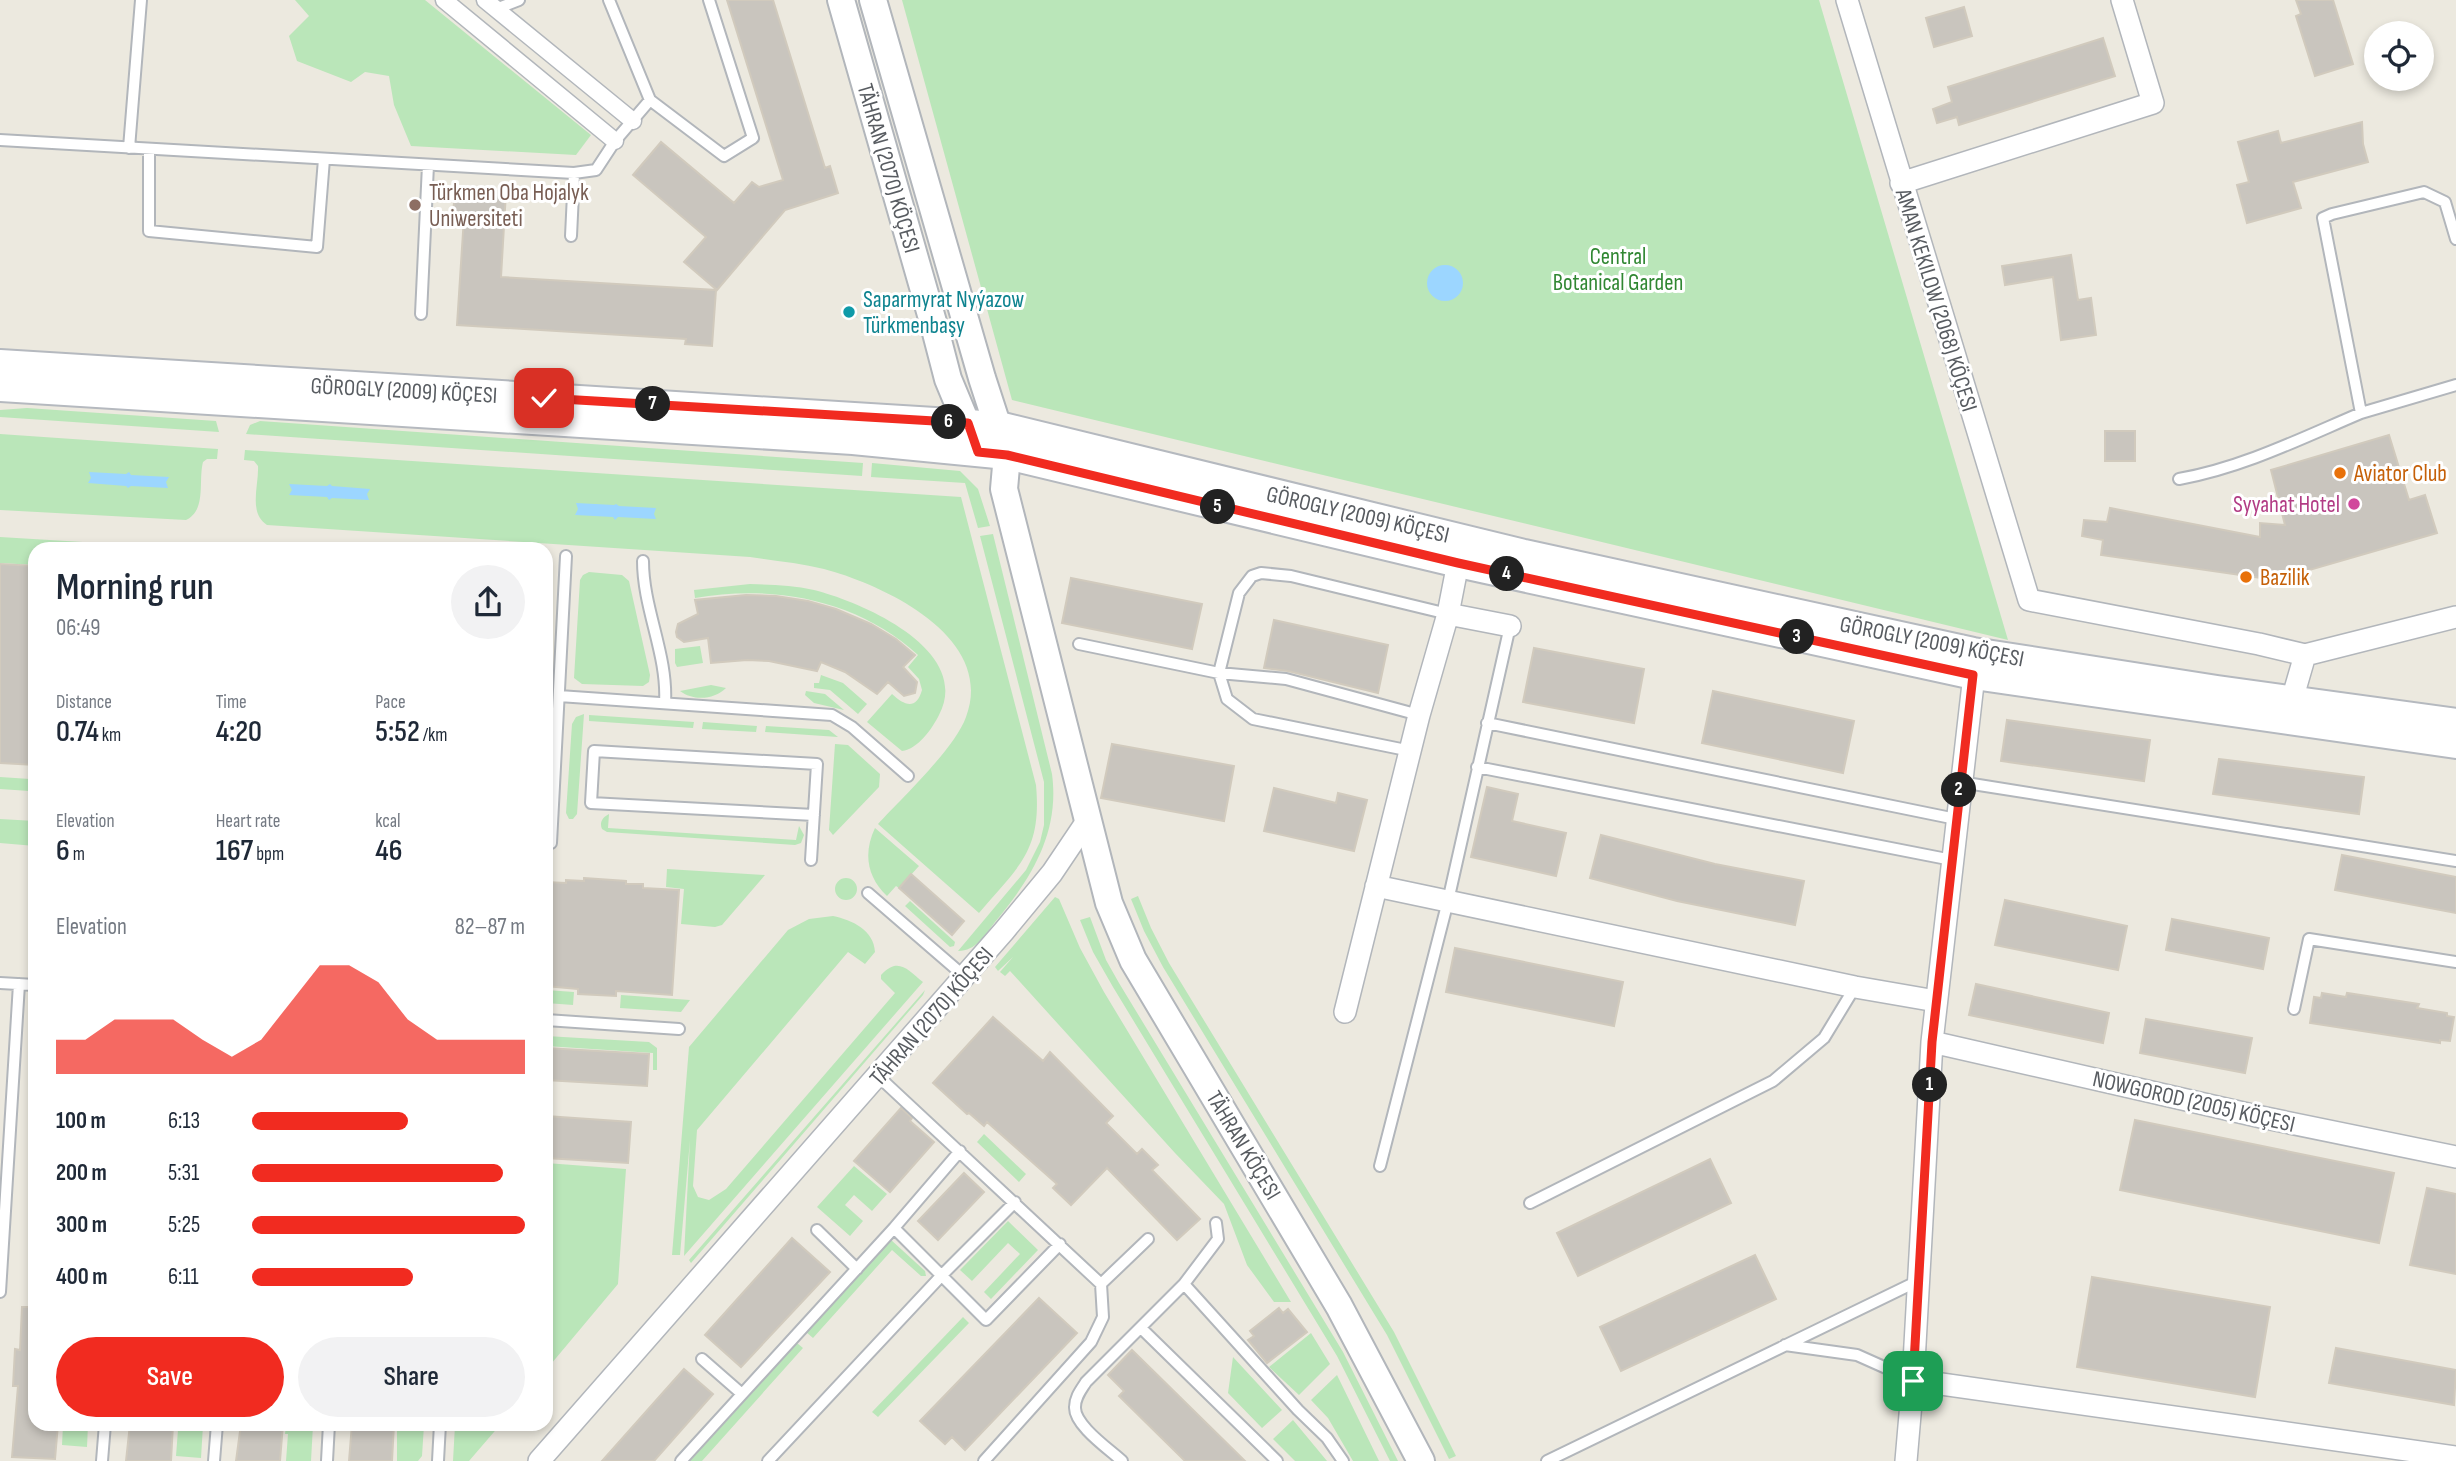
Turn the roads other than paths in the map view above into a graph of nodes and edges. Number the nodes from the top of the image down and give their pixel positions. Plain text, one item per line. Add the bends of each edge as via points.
1 (141, 0) edge
2 (444, 0) edge
3 (519, 0) edge
4 (610, 0) edge
5 (709, 0) edge
6 (842, 0) edge
7 (873, 0) edge
8 (1847, 0) edge
9 (2122, 0) edge
10 (490, 5) edge
11 (650, 100) junction
12 (633, 121) junction
13 (0, 140) edge
14 (615, 141) junction
15 (129, 148) junction
16 (149, 149) junction
17 (324, 159) junction
18 (428, 165) junction
19 (574, 173) junction
20 (1902, 183) junction
21 (570, 236) dead end
22 (2456, 239) edge
23 (421, 314) dead end
24 (0, 365) edge
25 (2456, 385) edge
26 (0, 387) edge
27 (2361, 414) junction
28 (968, 423) junction
29 (999, 426) junction
30 (978, 452) junction
31 (1007, 455) junction
32 (2179, 479) dead end
33 (1004, 489) junction
34 (566, 556) dead end
35 (643, 561) dead end
36 (1458, 563) junction
37 (1448, 614) junction
38 (2456, 617) edge
39 (1510, 626) joint
40 (1079, 644) dead end
41 (2305, 656) junction
42 (1219, 673) junction
43 (1973, 675) junction
44 (559, 696) junction
45 (2292, 700) junction
46 (665, 703) junction
47 (1419, 715) junction
48 (1487, 723) junction
49 (2456, 723) edge
50 (2456, 744) edge
51 (1410, 751) junction
52 (1477, 767) junction
53 (908, 776) dead end
54 (1960, 782) junction
55 (553, 806) edge
56 (814, 815) junction
57 (1956, 819) junction
58 (1087, 821) junction
59 (811, 860) dead end
60 (1952, 860) junction
61 (2456, 861) edge
62 (1376, 886) junction
63 (868, 893) dead end
64 (1448, 901) junction
65 (2456, 962) edge
66 (964, 976) junction
67 (0, 983) edge
68 (19, 984) junction
69 (28, 985) edge
70 (1855, 987) junction
71 (1936, 1001) junction
72 (2294, 1009) dead end
73 (1345, 1012) dead end
74 (553, 1020) edge
75 (679, 1028) dead end
76 (1932, 1042) junction
77 (879, 1076) junction
78 (960, 1151) junction
79 (2456, 1157) edge
80 (1380, 1166) dead end
81 (1015, 1202) junction
82 (1530, 1203) dead end
83 (1216, 1223) dead end
84 (894, 1228) junction
85 (817, 1230) dead end
86 (1148, 1239) dead end
87 (1060, 1244) junction
88 (857, 1269) junction
89 (943, 1274) junction
90 (1918, 1281) junction
91 (1101, 1284) junction
92 (1184, 1284) junction
93 (0, 1292) edge
94 (1141, 1328) junction
95 (1785, 1345) junction
96 (702, 1359) dead end
97 (1913, 1381) junction
98 (743, 1394) junction
99 (104, 1431) edge
100 (216, 1431) edge
101 (329, 1431) edge
102 (440, 1431) edge
103 (2456, 1457) edge
104 (102, 1461) edge
105 (214, 1461) edge
106 (327, 1461) edge
107 (438, 1461) edge
108 (539, 1461) edge
109 (681, 1461) edge
110 (768, 1461) edge
111 (984, 1461) edge
112 (1122, 1461) edge
113 (1278, 1461) edge
114 (1343, 1461) edge
115 (1421, 1461) edge
116 (1547, 1461) edge
117 (1906, 1461) edge

1 - 15 lane
2 - 14 street
3 - 10 lane
4 - 11 lane
5 - 11 lane via 752,138 724,156
6 - 28 street, TÄHRAN (2070) KÖÇESI via 941,357
7 - 29 street, TÄHRAN (2070) KÖÇESI
8 - 20 street, AMAN KEKILOW (2068) KÖÇESI
9 - 20 street via 2153,103
10 - 12 street
11 - 12 lane
12 - 14 lane
13 - 15 lane
14 - 19 lane via 596,170
15 - 16 lane
16 - 17 lane
16 - 17 lane via 149,231 317,247
17 - 18 lane
18 - 19 lane
18 - 23 lane
19 - 21 lane
20 - 41 street, AMAN KEKILOW (2068) KÖÇESI via 2029,600
22 - 27 lane via 2445,202 2424,192 2323,218
24 - 28 main road, GÖROGLY (2009) KÖÇESI
25 - 27 lane
26 - 30 main road, GÖROGLY (2009) KÖÇESI via 853,440
27 - 32 lane via 2204,475
28 - 29 main road, GÖROGLY (2009) KÖÇESI
28 - 30 street, TÄHRAN (2070) KÖÇESI
29 - 31 street, TÄHRAN (2070) KÖÇESI
29 - 45 main road, GÖROGLY (2009) KÖÇESI via 1524,554 1973,652
30 - 31 main road, GÖROGLY (2009) KÖÇESI
30 - 33 street, TÄHRAN (2070) KÖÇESI
31 - 33 street, TÄHRAN (2070) KÖÇESI
31 - 36 main road, GÖROGLY (2009) KÖÇESI
33 - 58 street, TÄHRAN (2070) KÖÇESI
34 - 44 lane
35 - 46 lane via 665,680
36 - 37 street
36 - 43 main road, GÖROGLY (2009) KÖÇESI
37 - 39 street
37 - 42 lane via 1261,573 1252,576 1239,593
37 - 47 street
38 - 41 street
39 - 48 lane
40 - 42 lane
41 - 45 street
42 - 47 lane via 1286,679
42 - 51 lane via 1227,699 1253,719
43 - 50 main road, GÖROGLY (2009) KÖÇESI
43 - 54 street
44 - 46 lane
44 - 55 lane
45 - 49 main road, GÖROGLY (2009) KÖÇESI
46 - 53 lane via 832,715
47 - 51 street
48 - 52 lane
48 - 57 lane
51 - 62 street
52 - 60 lane
52 - 64 lane
54 - 57 street
54 - 61 lane
56 - 56 lane via 817,764 594,751 591,803
56 - 59 lane
57 - 60 street
58 - 66 street, TÄHRAN (2070) KÖÇESI via 1052,873
58 - 115 street, TÄHRAN KÖÇESI via 1109,903 1133,960 1339,1306
60 - 71 street
62 - 64 street
62 - 73 street
63 - 66 lane
64 - 70 street
64 - 80 lane
65 - 72 lane via 2309,939
66 - 77 street, TÄHRAN (2070) KÖÇESI
67 - 68 lane
68 - 69 lane
68 - 93 lane
70 - 71 street
70 - 82 lane via 1824,1038 1773,1081
71 - 76 street
74 - 75 lane
76 - 79 street, NOWGOROD (2005) KÖÇESI
76 - 90 street
77 - 78 lane
77 - 108 street, TÄHRAN (2070) KÖÇESI
78 - 81 lane
78 - 84 lane
81 - 87 lane
81 - 89 lane
83 - 92 lane via 1218,1238
84 - 88 lane
84 - 89 lane
85 - 88 lane
86 - 91 lane
87 - 89 lane via 986,1320
87 - 91 lane
88 - 98 lane
89 - 110 lane
90 - 95 lane
90 - 97 street
91 - 111 lane via 1102,1317 1091,1342
92 - 94 lane
92 - 114 lane
94 - 112 lane via 1086,1382 1074,1410 1078,1421
94 - 113 lane
95 - 97 lane via 1857,1355
95 - 116 lane
96 - 98 lane
97 - 103 street
97 - 117 street
98 - 109 lane
99 - 104 lane
100 - 105 lane
101 - 106 lane
102 - 107 lane

